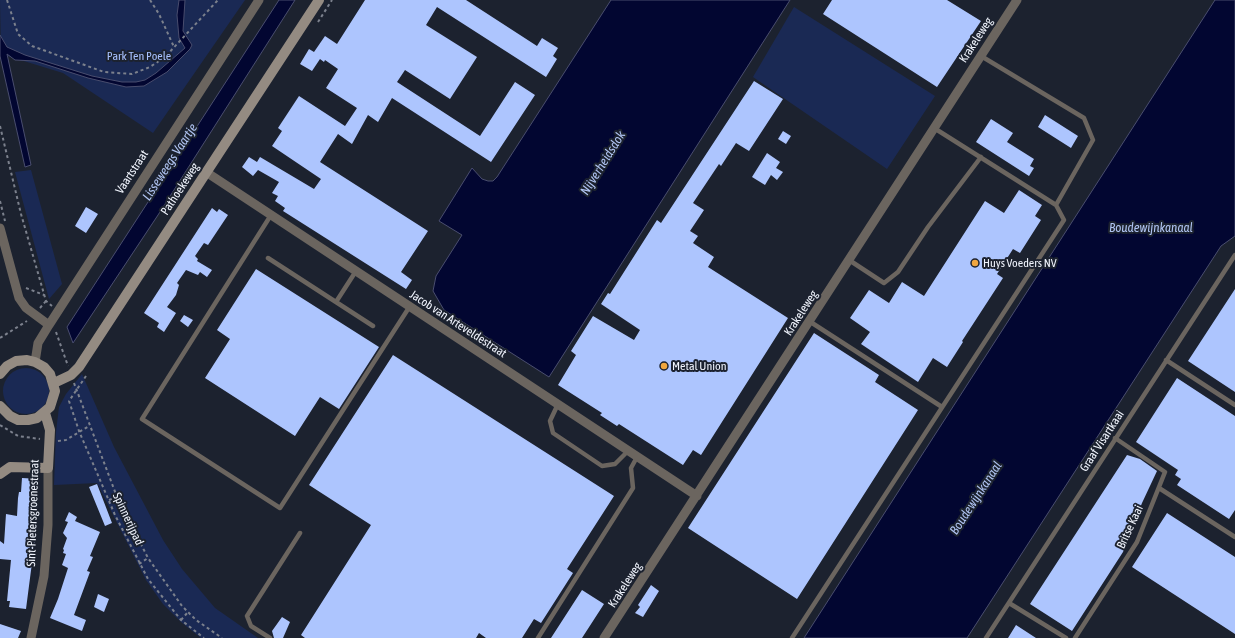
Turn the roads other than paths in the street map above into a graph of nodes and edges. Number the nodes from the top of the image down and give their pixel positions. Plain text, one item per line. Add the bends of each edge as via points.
1 (259, 0) edge
2 (319, 0) edge
3 (1017, 0) edge
4 (981, 56) junction
5 (934, 128) junction
6 (981, 157) junction
7 (206, 172) junction
8 (1056, 205) junction
9 (271, 215) junction
10 (0, 228) edge
11 (1235, 255) edge
12 (268, 258) dead end
13 (849, 260) junction
14 (356, 271) junction
15 (336, 302) junction
16 (410, 306) junction
17 (809, 321) junction
18 (373, 326) dead end
19 (52, 327) junction
20 (1166, 360) junction
21 (36, 362) junction
22 (2, 368) edge
23 (54, 383) junction
24 (558, 404) junction
25 (1235, 405) edge
26 (942, 408) junction
27 (1, 410) edge
28 (45, 413) junction
29 (1115, 438) junction
30 (628, 451) junction
31 (638, 457) junction
32 (48, 468) junction
33 (0, 474) edge
34 (1159, 488) junction
35 (696, 496) junction
36 (300, 533) dead end
37 (1235, 537) edge
38 (1009, 603) junction
39 (31, 638) edge
40 (270, 638) edge
41 (538, 638) edge
42 (604, 638) edge
43 (792, 638) edge
44 (986, 638) edge
45 (1066, 638) edge
46 (1075, 638) edge

1 - 19 street, Vaartstraat
2 - 7 main road, Pathoekeweg
3 - 4 street, Krakeleweg
4 - 5 street, Krakeleweg
4 - 8 lane via 1084,118 1093,140
5 - 6 lane
5 - 13 street, Krakeleweg
6 - 8 lane
6 - 13 lane via 928,227 898,272 884,283
7 - 9 street, Jacob van Arteveldestraat
7 - 23 main road, Pathoekeweg via 79,367 71,375
8 - 26 lane via 1064,220
9 - 14 street, Jacob van Arteveldestraat
9 - 16 lane via 142,419 280,508
10 - 19 street via 19,298 26,308
11 - 20 lane, Graaf Visartkaai
12 - 15 lane
13 - 17 street, Krakeleweg
14 - 15 lane
14 - 16 street, Jacob van Arteveldestraat
15 - 18 lane
16 - 24 street, Jacob van Arteveldestraat
17 - 26 lane
17 - 35 street, Krakeleweg
19 - 21 street, Vaartstraat via 38,343
20 - 25 lane
20 - 29 lane, Graaf Visartkaai
21 - 22 main road via 16,361
21 - 23 main road via 50,374
23 - 28 main road via 54,399
24 - 30 street, Jacob van Arteveldestraat
24 - 30 lane via 550,421 553,433 602,466 615,464
26 - 43 lane
27 - 28 main road via 18,420 37,418
28 - 32 main road, Sint-Pietersgroenestraat via 49,422
29 - 34 lane, Britse Kaai via 1165,472
29 - 38 lane, Graaf Visartkaai
30 - 31 street, Jacob van Arteveldestraat
31 - 35 street, Jacob van Arteveldestraat
31 - 41 lane via 630,468 633,488
32 - 33 main road via 10,467
32 - 39 street, Sint-Pietersgroenestraat via 48,525 44,576
34 - 37 lane
34 - 46 lane, Britse Kaai via 1136,542
35 - 42 street, Krakeleweg
36 - 40 lane via 247,616 251,626
38 - 44 lane, Graaf Visartkaai
38 - 45 lane

